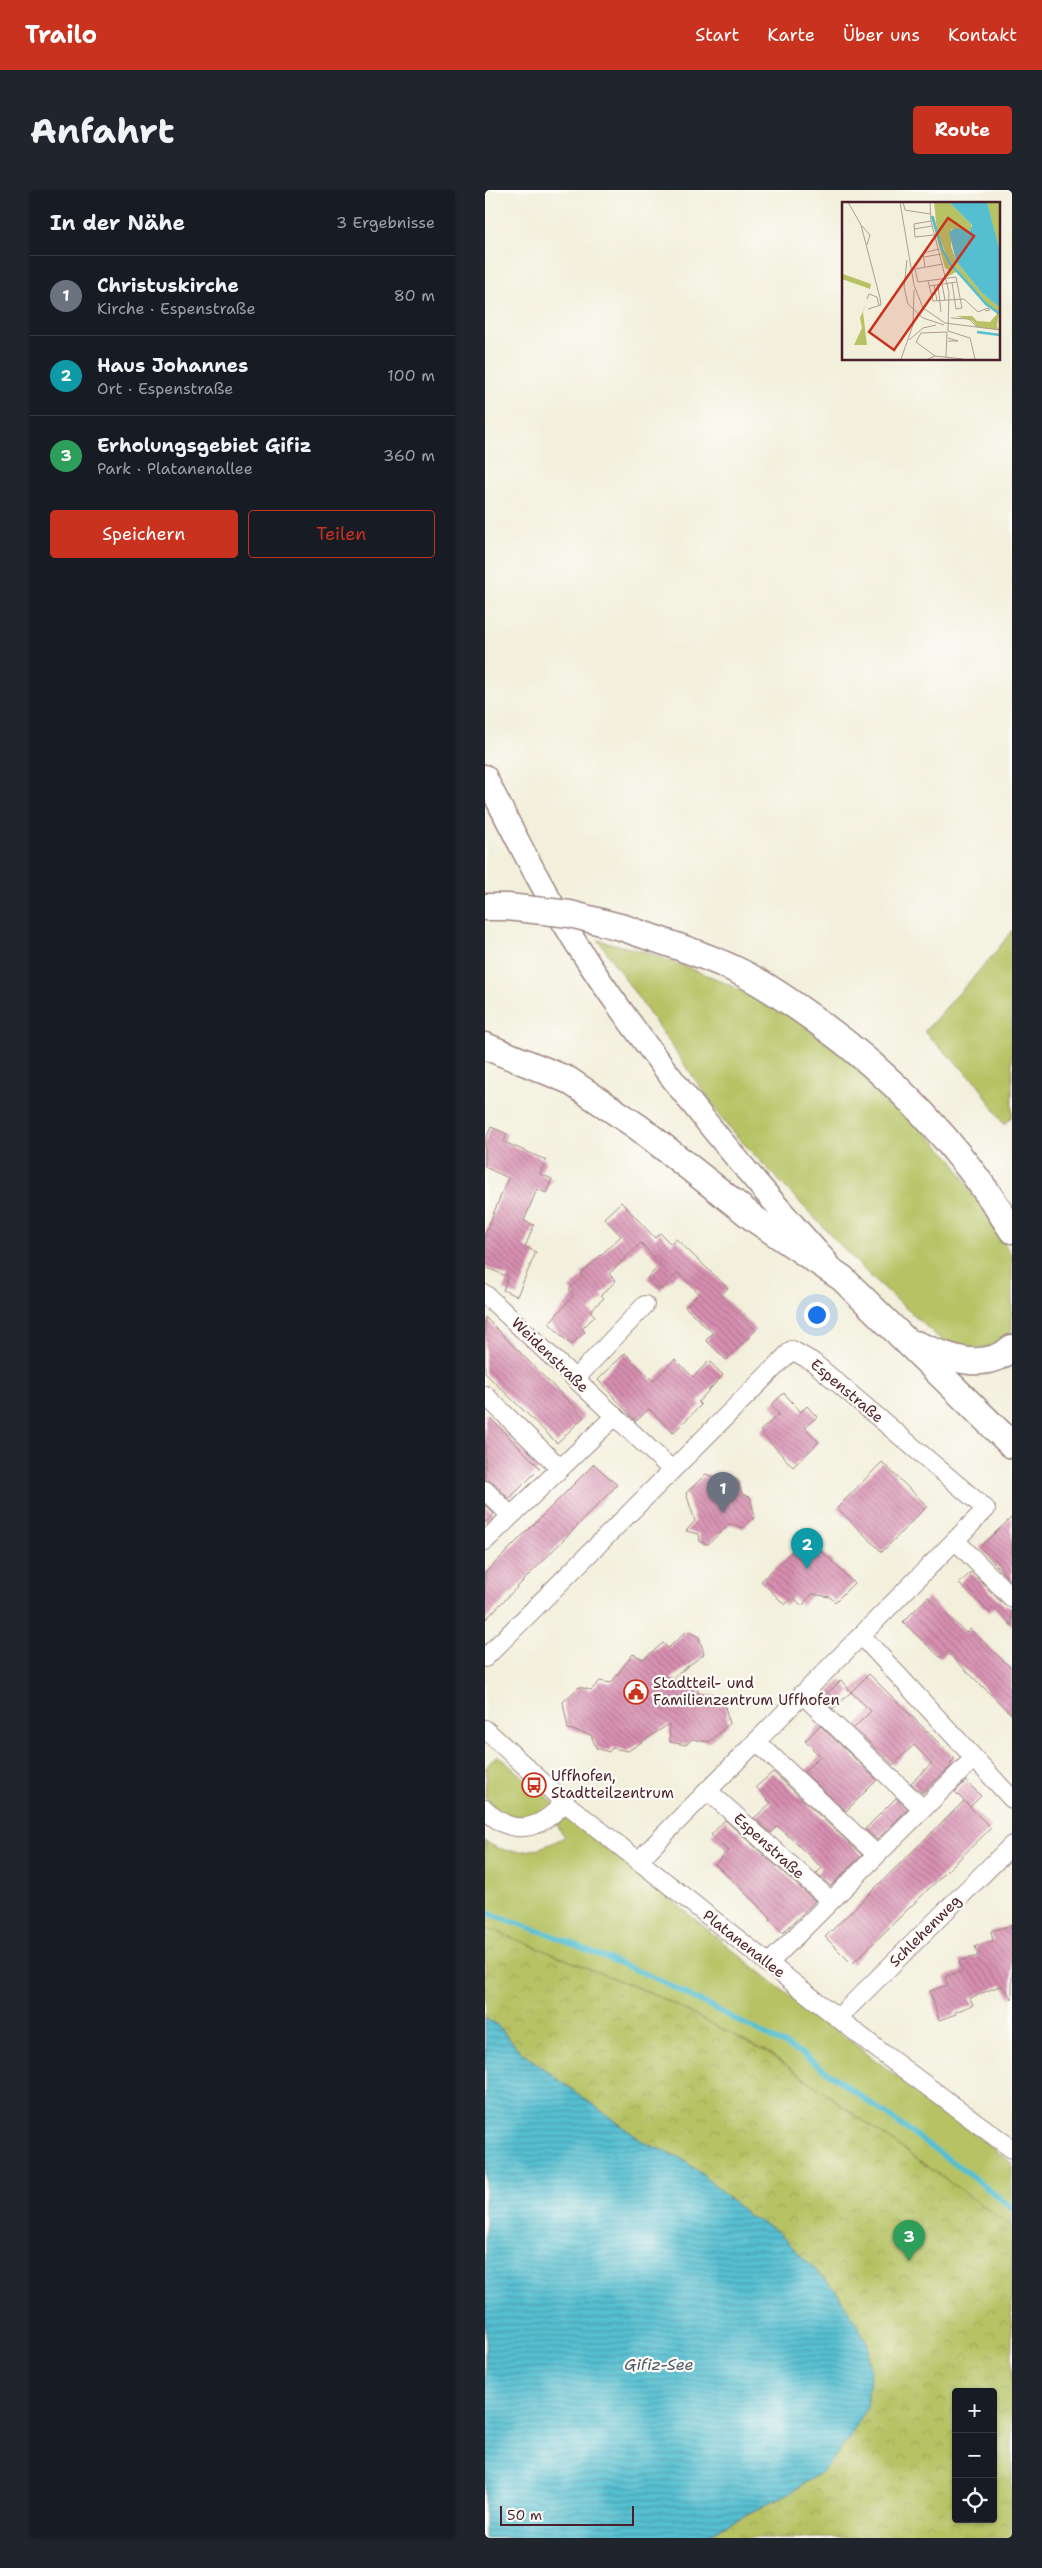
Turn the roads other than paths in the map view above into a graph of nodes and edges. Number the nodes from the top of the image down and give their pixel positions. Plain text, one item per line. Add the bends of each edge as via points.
1 (485, 776) edge
2 (496, 907) edge
3 (485, 1046) edge
4 (1012, 1230) edge
5 (842, 1278) junction
6 (485, 1294) edge
7 (645, 1305) dead end
8 (905, 1340) junction
9 (1012, 1348) edge
10 (575, 1379) junction
11 (485, 1395) edge
12 (615, 1416) junction
13 (1012, 1446) edge
14 (560, 1468) junction
15 (672, 1470) junction
16 (485, 1490) edge
17 (511, 1516) junction
18 (955, 1540) junction
19 (485, 1541) edge
20 (1012, 1598) edge
21 (861, 1635) junction
22 (485, 1658) edge
23 (802, 1694) junction
24 (488, 1740) edge
25 (756, 1740) junction
26 (974, 1758) junction
27 (707, 1790) junction
28 (1012, 1799) edge
29 (564, 1802) junction
30 (485, 1809) edge
31 (923, 1809) junction
32 (1012, 1845) edge
33 (877, 1855) junction
34 (638, 1861) junction
35 (831, 1901) junction
36 (768, 1964) junction
37 (839, 2017) junction
38 (1012, 2149) edge

1 - 5 main road via 537,876 589,964 650,1050 767,1195
2 - 4 highway, bridge via 570,914 624,928 734,969 787,1000 847,1042 903,1090 955,1147
3 - 5 highway via 568,1080 638,1127 757,1220
5 - 8 highway
6 - 10 street, Weidenstraße
7 - 10 street
8 - 9 highway via 964,1362 984,1362
8 - 13 highway
10 - 12 street, Weidenstraße
11 - 14 street
12 - 14 street
12 - 15 street, Weidenstraße
14 - 17 street
15 - 18 street, Espenstraße via 792,1350 813,1362 986,1509
15 - 22 street, Espenstraße
16 - 17 street
17 - 19 street
18 - 20 street
18 - 21 street, Espenstraße
21 - 23 street, Espenstraße
21 - 26 street
23 - 25 street, Espenstraße
23 - 31 street
24 - 29 street, Platanenallee
25 - 27 street, Espenstraße
25 - 33 street
26 - 28 street
26 - 31 street
27 - 34 street, Espenstraße
27 - 35 street, Espenstraße
29 - 30 street via 552,1817 535,1825 516,1827 496,1821
29 - 34 street, Platanenallee
31 - 33 street
32 - 37 street, Schlehenweg
33 - 35 street
34 - 36 street, Platanenallee
35 - 36 street
36 - 37 street, Platanenallee
37 - 38 street, Platanenallee

